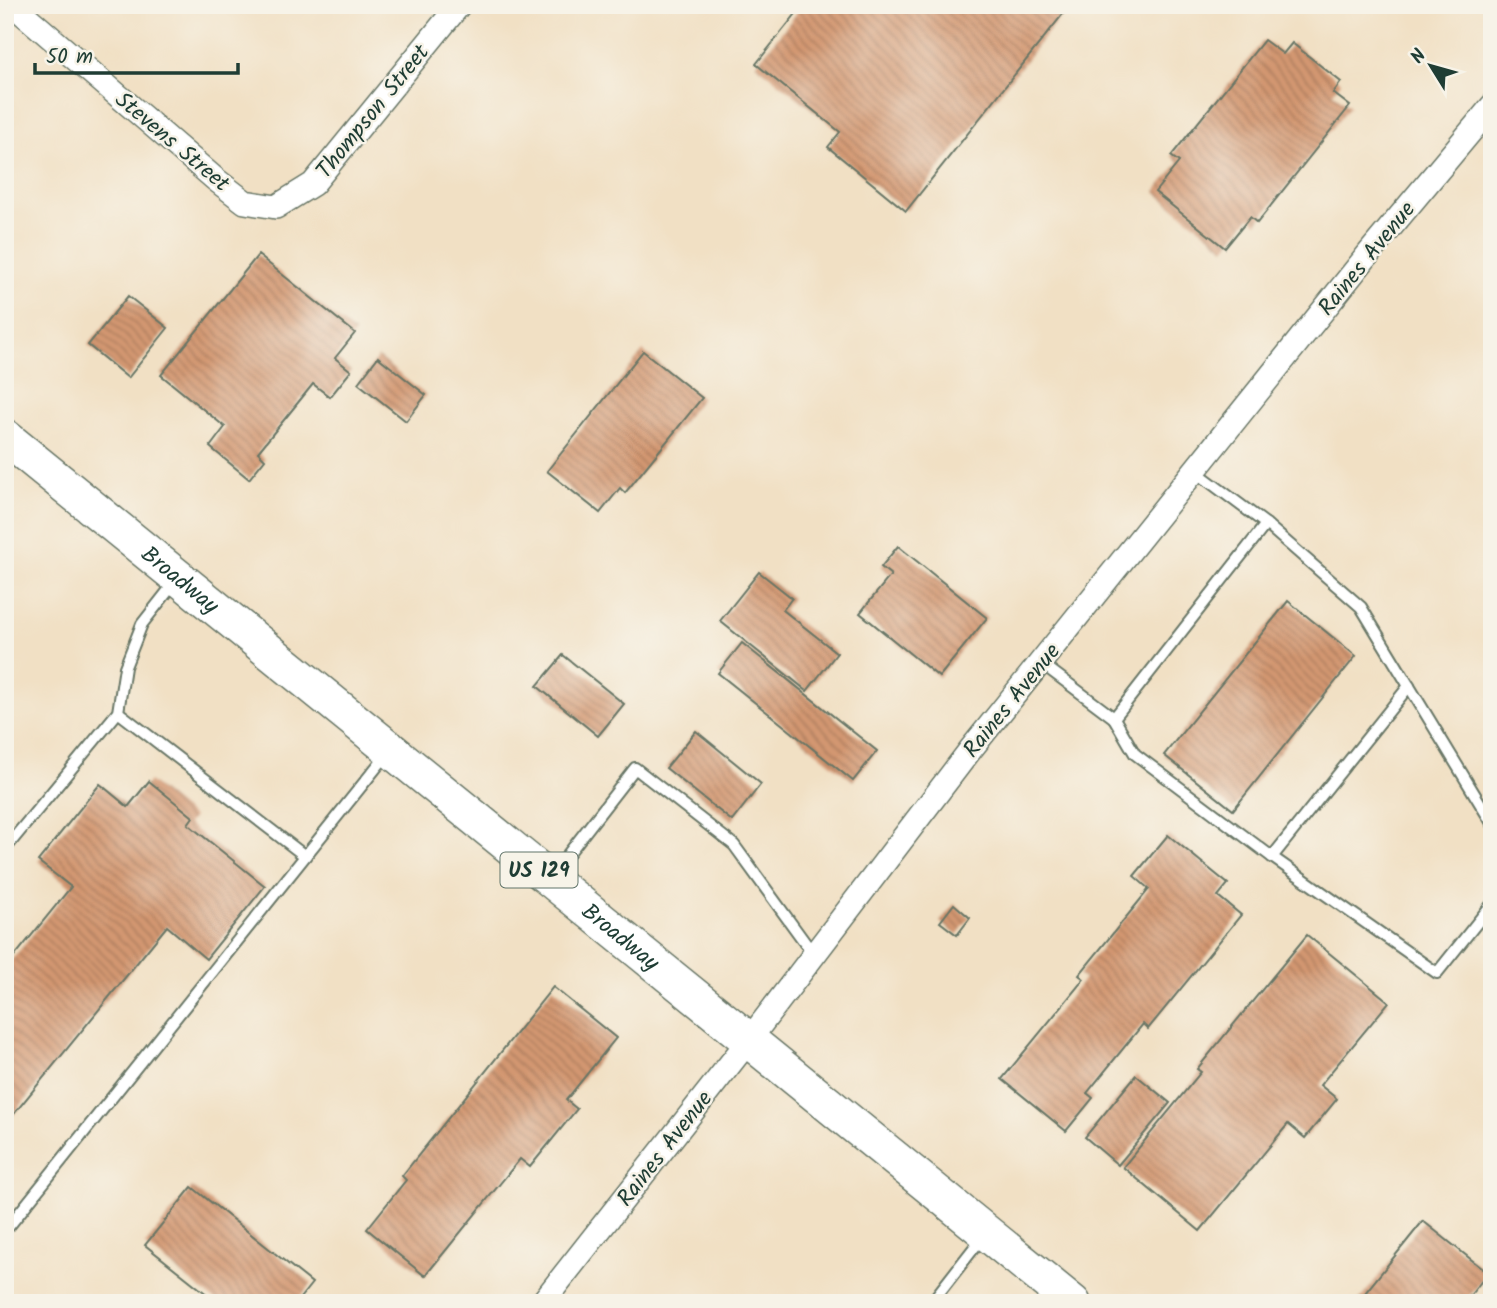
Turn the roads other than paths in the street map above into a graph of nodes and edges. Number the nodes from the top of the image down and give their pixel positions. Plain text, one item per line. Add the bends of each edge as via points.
1 (13, 5) edge
2 (459, 5) edge
3 (1492, 106) edge
4 (276, 207) joint
5 (5, 437) edge
6 (1195, 471) junction
7 (1266, 524) junction
8 (179, 577) junction
9 (1041, 663) junction
10 (1409, 686) junction
11 (118, 712) junction
12 (1114, 718) junction
13 (391, 749) junction
14 (1492, 823) edge
15 (5, 849) edge
16 (305, 856) junction
17 (1272, 858) junction
18 (549, 878) junction
19 (1492, 904) edge
20 (814, 955) junction
21 (749, 1040) junction
22 (5, 1223) edge
23 (986, 1233) junction
24 (542, 1303) edge
25 (930, 1303) edge
26 (1073, 1303) edge

1 - 4 street, Stevens Street via 245,202
2 - 4 street, Thompson Street via 313,184
3 - 6 street, Raines Avenue
5 - 8 main road, Broadway / US 129
6 - 7 lane
6 - 9 street, Raines Avenue
7 - 10 lane via 1361,607
7 - 12 lane
8 - 11 lane via 142,624 125,667
8 - 13 main road, Broadway / US 129
9 - 12 lane
9 - 20 street, Raines Avenue
10 - 14 lane
10 - 17 lane
11 - 15 lane
11 - 16 lane
12 - 17 lane via 1135,754
13 - 16 lane
13 - 18 main road, Broadway / US 129
16 - 22 lane via 9,1226
17 - 19 lane via 1437,973
18 - 20 lane via 635,768 734,845
18 - 21 main road, Broadway / US 129
20 - 21 street, Raines Avenue
21 - 23 main road, Broadway / US 129
21 - 24 street, Raines Avenue
23 - 25 lane
23 - 26 main road, Broadway / US 129

